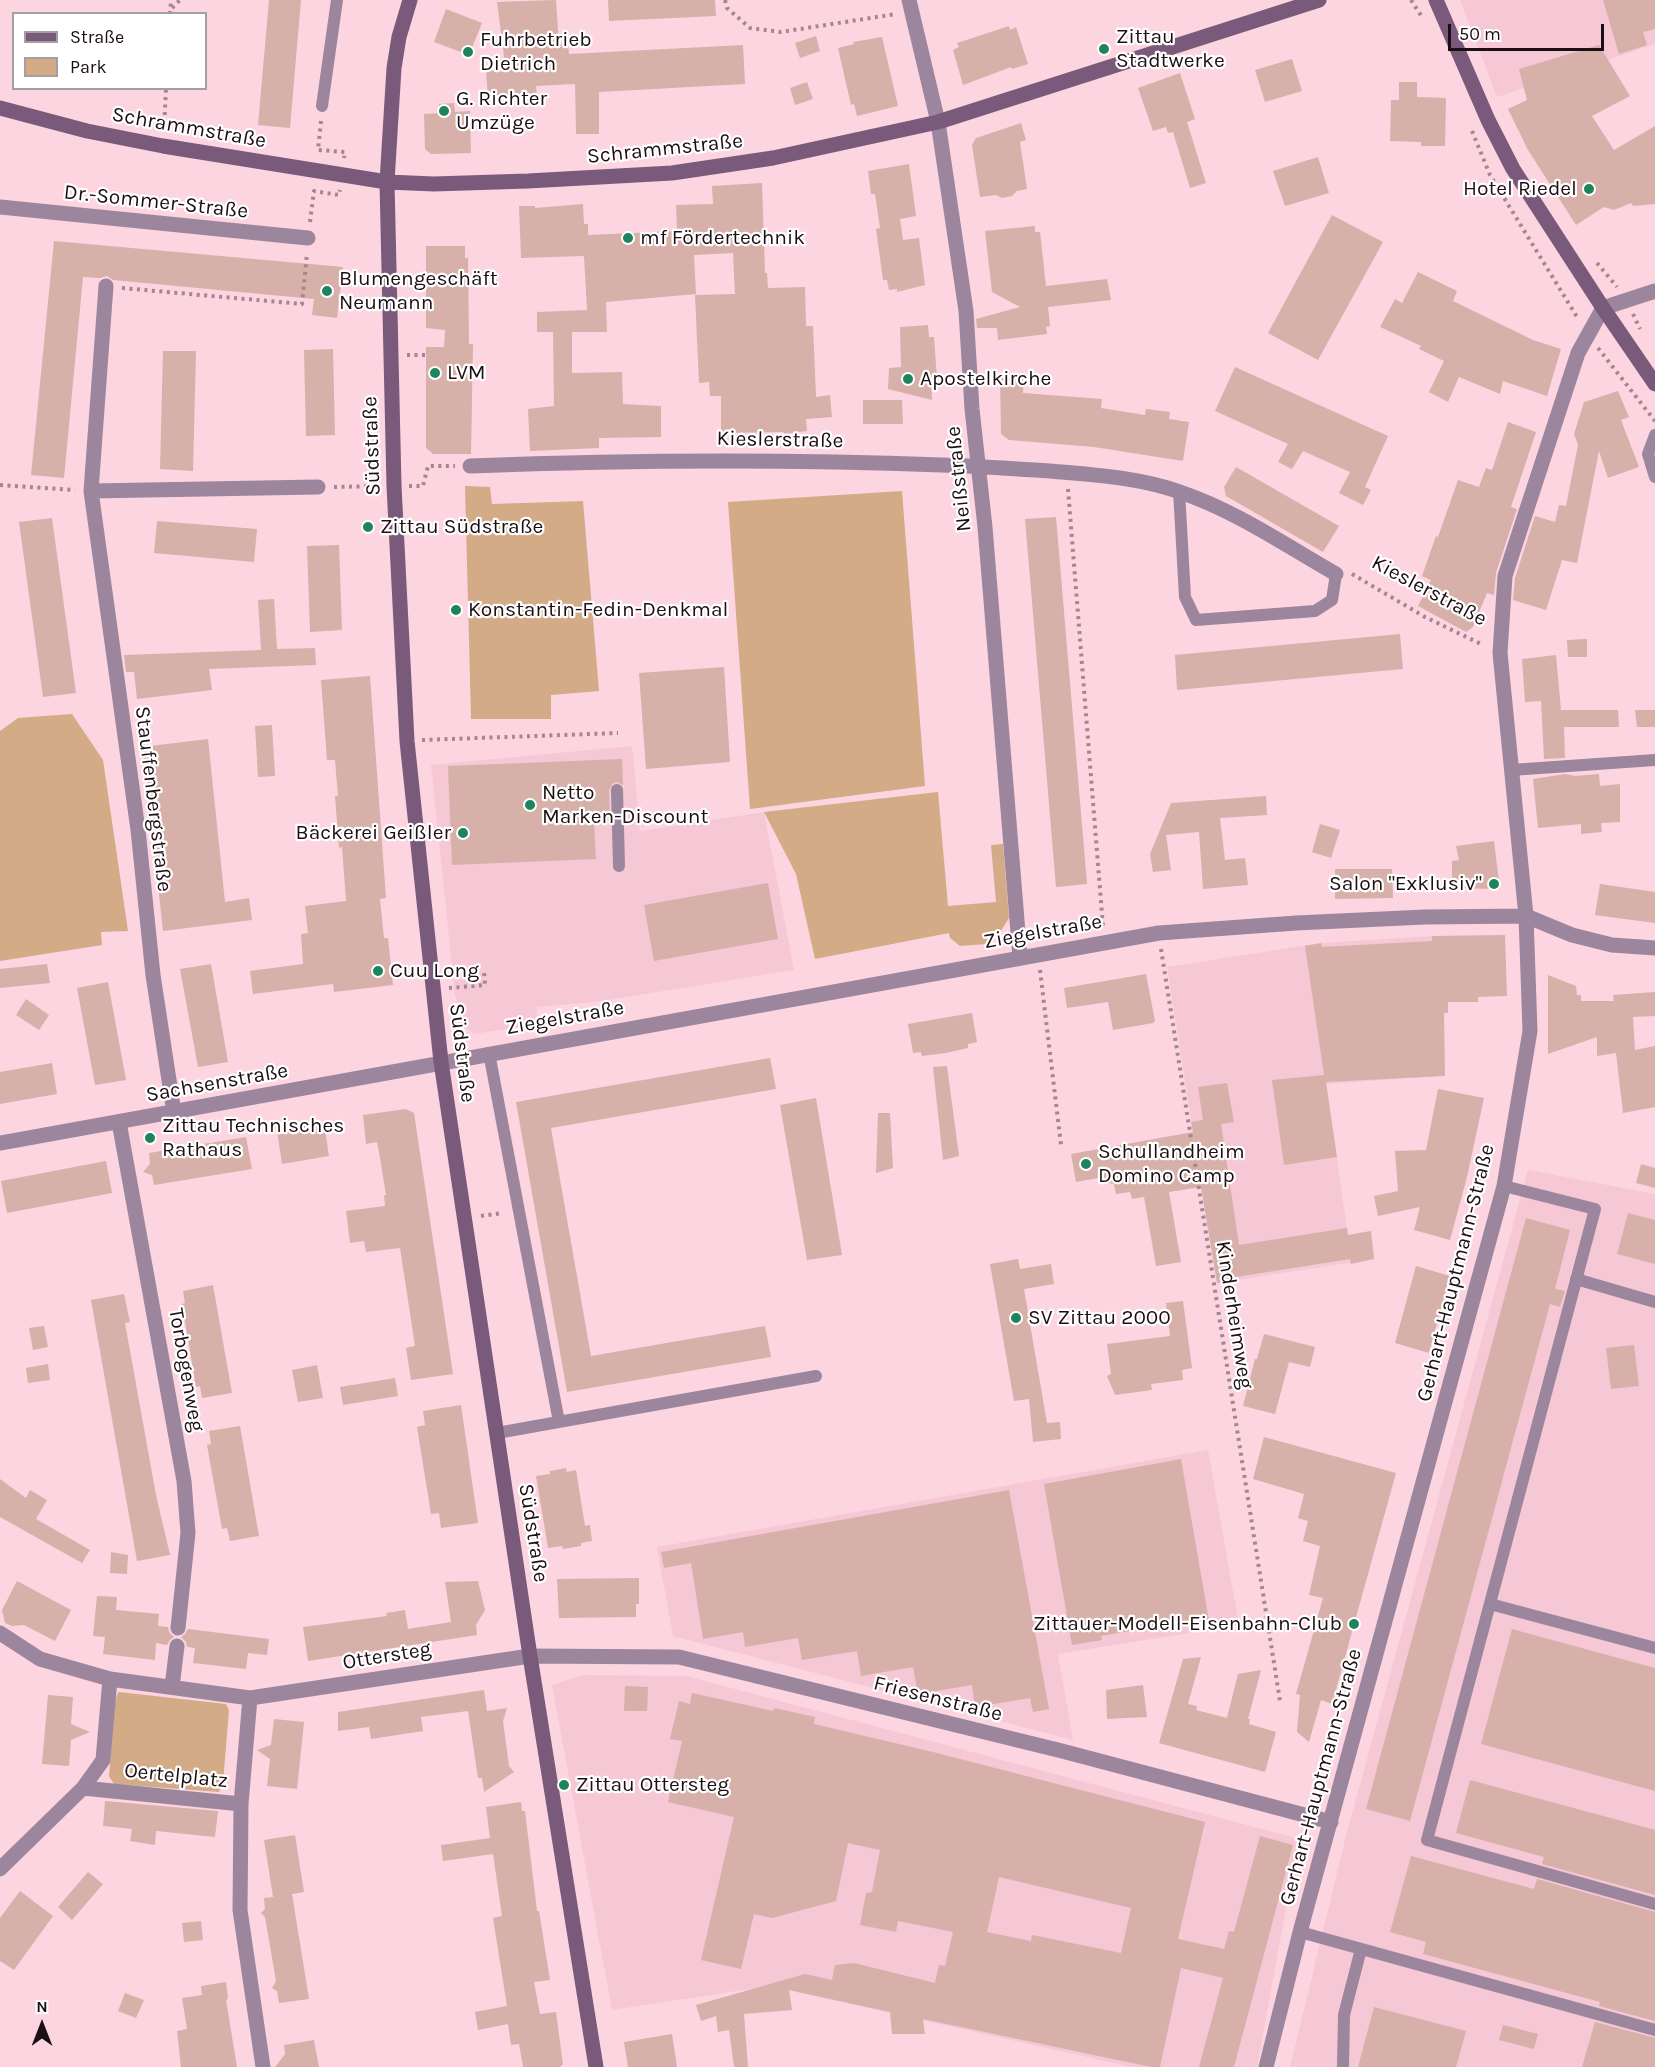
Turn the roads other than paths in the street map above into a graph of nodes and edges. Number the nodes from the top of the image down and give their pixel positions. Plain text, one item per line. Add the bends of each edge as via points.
1 (337, 0) edge
2 (410, 0) edge
3 (1319, 0) edge
4 (1437, 0) edge
5 (910, 5) edge
6 (322, 106) road end
7 (0, 108) edge
8 (938, 122) junction
9 (387, 182) junction
10 (0, 207) edge
11 (308, 238) road end
12 (106, 286) road end
13 (1655, 291) edge
14 (1603, 308) junction
15 (1655, 384) edge
16 (1655, 435) edge
17 (470, 466) road end
18 (979, 466) junction
19 (1655, 477) edge
20 (318, 488) road end
21 (90, 491) junction
22 (1179, 491) junction
23 (1336, 574) joint
24 (1655, 760) edge
25 (1511, 770) junction
26 (617, 790) dead end
27 (619, 866) dead end
28 (1526, 916) junction
29 (1655, 948) edge
30 (1020, 957) junction
31 (489, 1053) junction
32 (441, 1062) junction
33 (174, 1113) junction
34 (119, 1122) junction
35 (0, 1143) edge
36 (1504, 1186) junction
37 (1576, 1279) junction
38 (1655, 1302) edge
39 (816, 1376) dead end
40 (559, 1422) junction
41 (497, 1433) junction
42 (1490, 1604) junction
43 (178, 1628) dead end
44 (0, 1633) edge
45 (177, 1646) dead end
46 (1655, 1648) edge
47 (530, 1656) junction
48 (110, 1679) junction
49 (172, 1687) junction
50 (250, 1698) junction
51 (83, 1788) junction
52 (241, 1804) junction
53 (1331, 1822) junction
54 (0, 1869) edge
55 (1655, 1904) edge
56 (1300, 1932) junction
57 (1361, 1949) junction
58 (1655, 2030) edge
59 (264, 2067) edge
60 (597, 2067) edge
61 (1266, 2067) edge
62 (1342, 2067) edge

1 - 6 lane
2 - 9 main road, Südstraße via 394,68
3 - 8 main road, Schrammstraße
4 - 14 main road via 1483,110 1513,169
5 - 8 street, Neißstraße
7 - 9 main road, Schrammstraße via 163,146
8 - 9 main road, Schrammstraße via 773,158 672,173 528,182
8 - 18 street, Neißstraße via 966,311
9 - 32 main road, Südstraße via 394,486 407,741
10 - 11 street, Dr.-Sommer-Straße
12 - 21 street, Stauffenbergstraße
13 - 14 street
14 - 15 main road
14 - 25 street, Gerhart-Hauptmann-Straße via 1578,353 1504,576 1500,653
16 - 19 lane via 1648,454
17 - 18 street, Kieslerstraße via 728,460
18 - 22 street, Kieslerstraße via 1132,479
18 - 30 street, Neißstraße
20 - 21 street
21 - 33 street, Stauffenbergstraße
22 - 23 street, Kieslerstraße via 1228,511
22 - 23 lane via 1185,597 1196,620 1315,611 1332,600
24 - 25 lane
25 - 28 street, Gerhart-Hauptmann-Straße
26 - 27 lane
28 - 29 street, Ziegelstraße via 1602,943
28 - 30 street, Ziegelstraße via 1425,917 1159,933
28 - 36 street, Gerhart-Hauptmann-Straße via 1530,1031
30 - 31 street, Ziegelstraße
31 - 32 street, Ziegelstraße
31 - 40 lane
32 - 33 street, Sachsenstraße
32 - 41 main road, Südstraße
33 - 34 street, Sachsenstraße
34 - 35 street, Sachsenstraße
34 - 43 street, Torbogenweg via 184,1481 188,1533
36 - 37 lane via 1594,1209
36 - 53 street, Gerhart-Hauptmann-Straße
37 - 38 lane
37 - 42 lane
39 - 40 lane
40 - 41 lane
41 - 47 main road, Südstraße
42 - 46 lane
42 - 55 lane via 1427,1840
44 - 48 street via 40,1659
45 - 49 street
47 - 50 street, Ottersteg
47 - 53 street, Friesenstraße via 679,1657
47 - 60 main road, Südstraße
48 - 49 street
48 - 51 street, Oertelplatz via 103,1760
49 - 50 street
50 - 52 street, Oertelplatz
51 - 52 street, Oertelplatz
51 - 54 street
52 - 59 street via 240,1910
53 - 56 street, Gerhart-Hauptmann-Straße
56 - 57 lane
56 - 61 street, Gerhart-Hauptmann-Straße
57 - 58 lane
57 - 62 lane via 1344,2014

